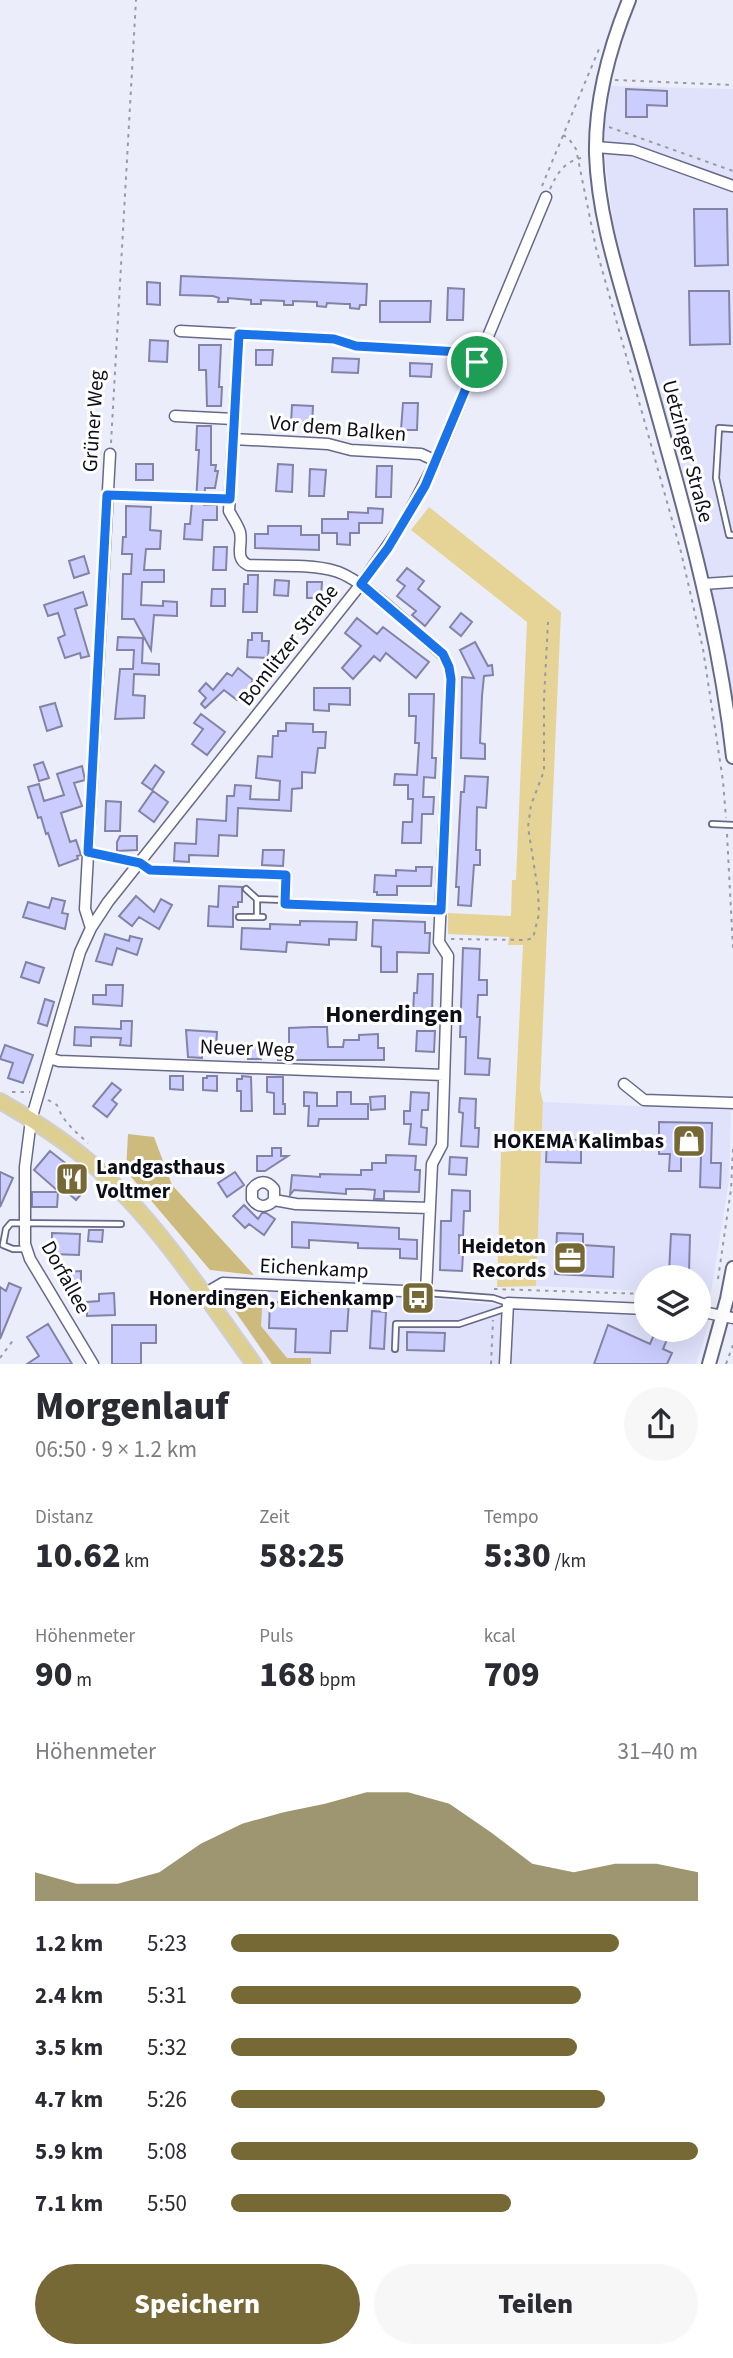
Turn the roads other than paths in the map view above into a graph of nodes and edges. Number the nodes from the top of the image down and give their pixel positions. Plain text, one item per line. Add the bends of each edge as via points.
1 (629, 0) edge
2 (596, 152) junction
3 (733, 186) edge
4 (546, 197) road end
5 (180, 331) dead end
6 (239, 334) junction
7 (477, 362) junction
8 (176, 416) dead end
9 (234, 419) junction
10 (733, 429) edge
11 (233, 439) junction
12 (110, 454) road end
13 (436, 461) junction
14 (733, 536) edge
15 (733, 582) edge
16 (361, 584) junction
17 (703, 584) junction
18 (733, 757) edge
19 (712, 824) dead end
20 (733, 825) edge
21 (88, 852) junction
22 (140, 863) junction
23 (286, 875) road end
24 (246, 889) dead end
25 (257, 899) junction
26 (285, 900) junction
27 (441, 910) junction
28 (239, 917) dead end
29 (92, 928) junction
30 (49, 1058) junction
31 (444, 1074) junction
32 (624, 1084) dead end
33 (5, 1096) edge
34 (733, 1103) edge
35 (31, 1120) junction
36 (274, 1200) dead end
37 (430, 1208) junction
38 (25, 1222) junction
39 (121, 1224) dead end
40 (26, 1249) junction
41 (733, 1268) edge
42 (426, 1292) junction
43 (204, 1294) junction
44 (508, 1306) junction
45 (634, 1308) edge
46 (728, 1317) edge
47 (395, 1349) dead end
48 (93, 1364) edge
49 (254, 1364) edge
50 (505, 1364) edge
51 (709, 1364) edge

1 - 2 street via 604,80
2 - 3 street via 633,150
2 - 17 street, Uetzinger Straße via 611,254
4 - 7 street, Bomlitzer Straße
5 - 6 street
6 - 7 street via 460,352
6 - 9 street
7 - 13 street, Bomlitzer Straße
8 - 9 street
9 - 11 street
10 - 14 lane via 719,428 716,478 729,535
11 - 13 street, Vor dem Balken via 421,454
11 - 16 street via 229,510 240,533 242,562 331,570
12 - 21 street, Grüner Weg
13 - 16 street, Bomlitzer Straße via 404,522
15 - 17 street
16 - 22 street, Bomlitzer Straße
16 - 27 street via 443,654 449,667
17 - 18 street, Uetzinger Straße
19 - 20 lane
21 - 22 lane
21 - 29 street, Grüner Weg via 85,909
22 - 29 street, Bomlitzer Straße
23 - 26 street
24 - 25 lane
25 - 26 lane
25 - 28 lane via 260,917
26 - 27 street via 285,904
27 - 31 street via 439,938 448,956
29 - 30 street, Bomlitzer Straße via 71,979
30 - 31 street, Neuer Weg
30 - 35 street, Bomlitzer Straße
31 - 37 street via 442,1145 432,1164
32 - 34 street via 644,1100
33 - 35 main road
35 - 38 street, Dorfallee
35 - 43 main road via 81,1155 130,1201
36 - 37 street
37 - 42 street
38 - 39 lane
38 - 40 street, Dorfallee
38 - 40 lane via 7,1227 3,1245
40 - 48 street, Dorfallee
41 - 46 street
42 - 43 street, Eichenkamp via 223,1283
42 - 44 lane via 494,1298
43 - 49 main road
44 - 45 street
44 - 47 lane via 459,1324 396,1324
44 - 50 street
46 - 51 street

